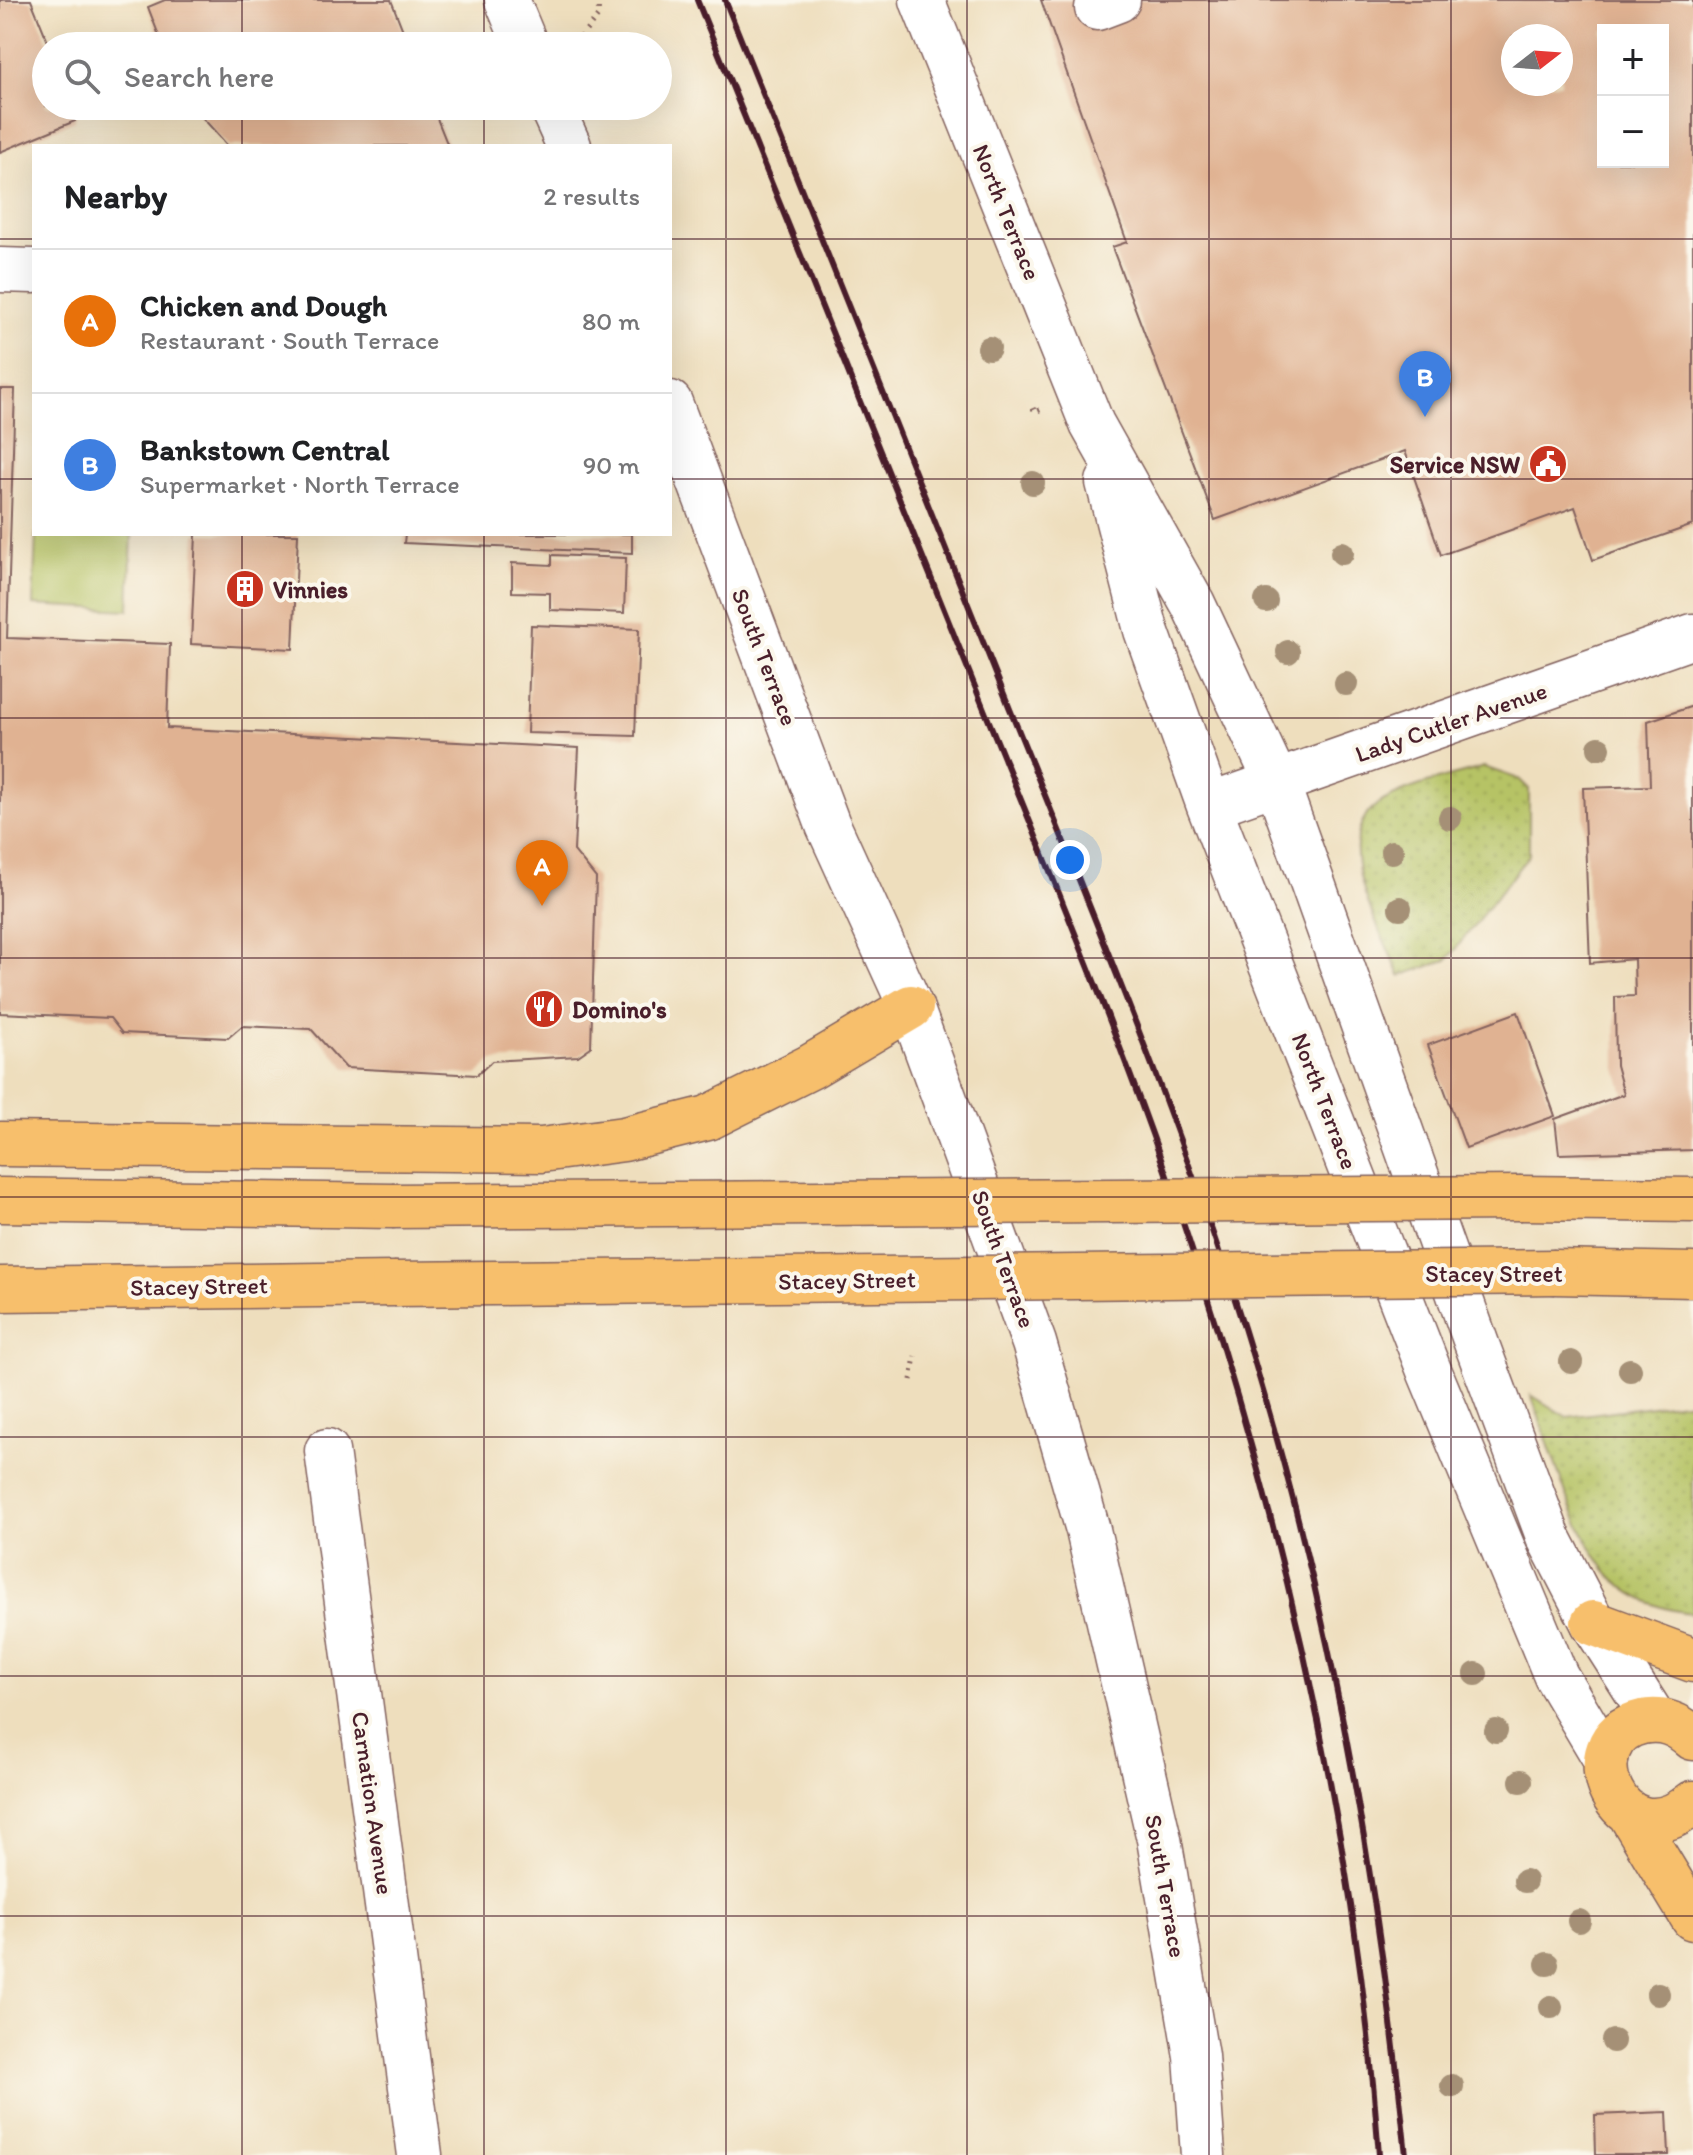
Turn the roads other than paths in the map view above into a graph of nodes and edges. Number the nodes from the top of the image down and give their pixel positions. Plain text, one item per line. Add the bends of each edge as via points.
1 (507, 0) edge
2 (922, 0) edge
3 (520, 32) edge
4 (557, 120) edge
5 (568, 144) edge
6 (0, 270) edge
7 (32, 271) edge
8 (672, 408) edge
9 (1092, 424) junction
10 (1693, 636) edge
11 (1277, 783) junction
12 (1209, 806) junction
13 (911, 1007) junction
14 (0, 1144) edge
15 (0, 1200) edge
16 (1693, 1200) edge
17 (1693, 1275) edge
18 (0, 1289) edge
19 (327, 1451) dead end
20 (1593, 1623) junction
21 (1693, 1660) edge
22 (1677, 1722) edge
23 (1606, 1760) junction
24 (1693, 1803) edge
25 (1630, 1814) junction
26 (1693, 1918) edge
27 (420, 2155) edge
28 (1203, 2155) edge

1 - 3 street
2 - 9 street, North Terrace
4 - 5 street
6 - 7 street
8 - 13 street, South Terrace via 828,825
9 - 11 street, North Terrace via 1193,604
9 - 12 street, North Terrace via 1146,630
10 - 11 street, Lady Cutler Avenue
11 - 12 street, Lady Cutler Avenue
11 - 20 street, North Terrace via 1522,1468 1548,1536
12 - 23 street, North Terrace via 1517,1585 1556,1676
13 - 14 main road via 810,1067 708,1118 624,1139 541,1150
13 - 28 street, South Terrace via 1034,1343 1088,1530 1159,1839 1196,2056
15 - 16 main road, bridge via 392,1206
17 - 18 main road, Stacey Street, bridge via 1555,1272
19 - 27 street, Carnation Avenue
20 - 21 main road
20 - 22 street, North Terrace
22 - 23 main road via 1638,1723 1623,1731
23 - 25 main road via 1609,1791
24 - 25 main road via 1663,1820
25 - 26 main road

